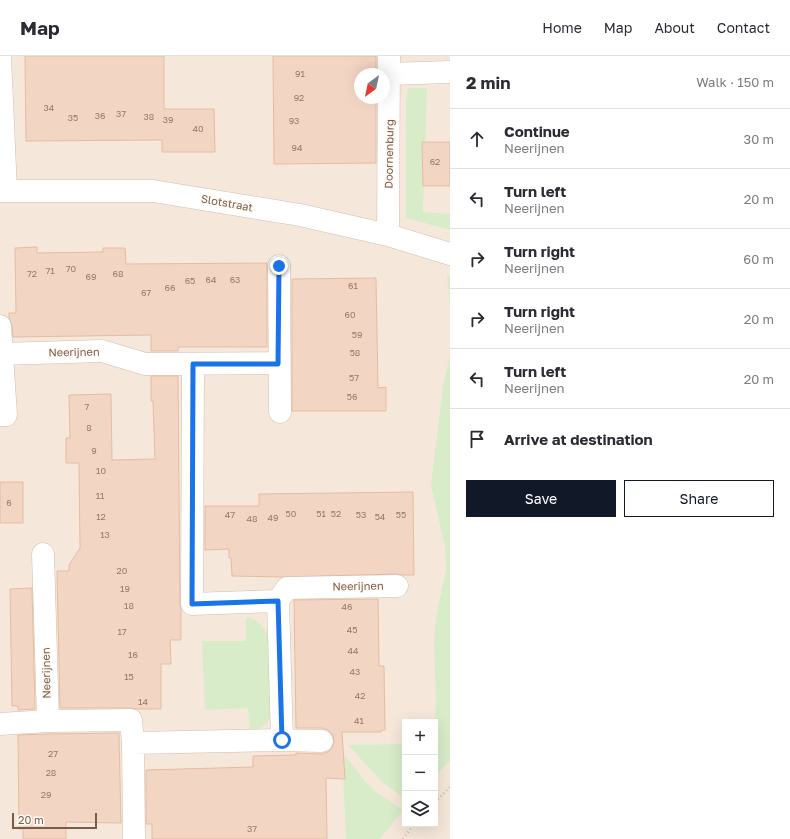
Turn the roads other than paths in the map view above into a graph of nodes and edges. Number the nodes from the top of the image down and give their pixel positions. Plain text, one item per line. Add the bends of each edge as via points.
1 (0, 56) edge
2 (390, 65) edge
3 (450, 72) edge
4 (3, 191) edge
5 (388, 235) junction
6 (450, 254) edge
7 (279, 266) dead end
8 (0, 326) edge
9 (2, 354) junction
10 (193, 364) junction
11 (278, 364) junction
12 (280, 412) dead end
13 (0, 415) edge
14 (43, 554) dead end
15 (397, 586) dead end
16 (278, 601) junction
17 (48, 721) junction
18 (0, 724) edge
19 (282, 740) junction
20 (322, 741) dead end
21 (133, 743) junction
22 (134, 839) edge

1 - 4 street
2 - 3 street, Doornenburg
2 - 5 street, Doornenburg
4 - 5 street, Slotstraat via 153,191 300,215
5 - 6 street, Slotstraat
7 - 11 street
8 - 9 street
9 - 10 street, Neerijnen via 102,351 145,364
9 - 13 street via 6,415
10 - 11 street, Neerijnen
10 - 16 street via 192,604
11 - 12 street
14 - 17 street, Neerijnen
15 - 16 street, Neerijnen via 287,588
16 - 19 street
17 - 18 street
17 - 21 street via 131,720
19 - 20 street
19 - 21 street
21 - 22 street

